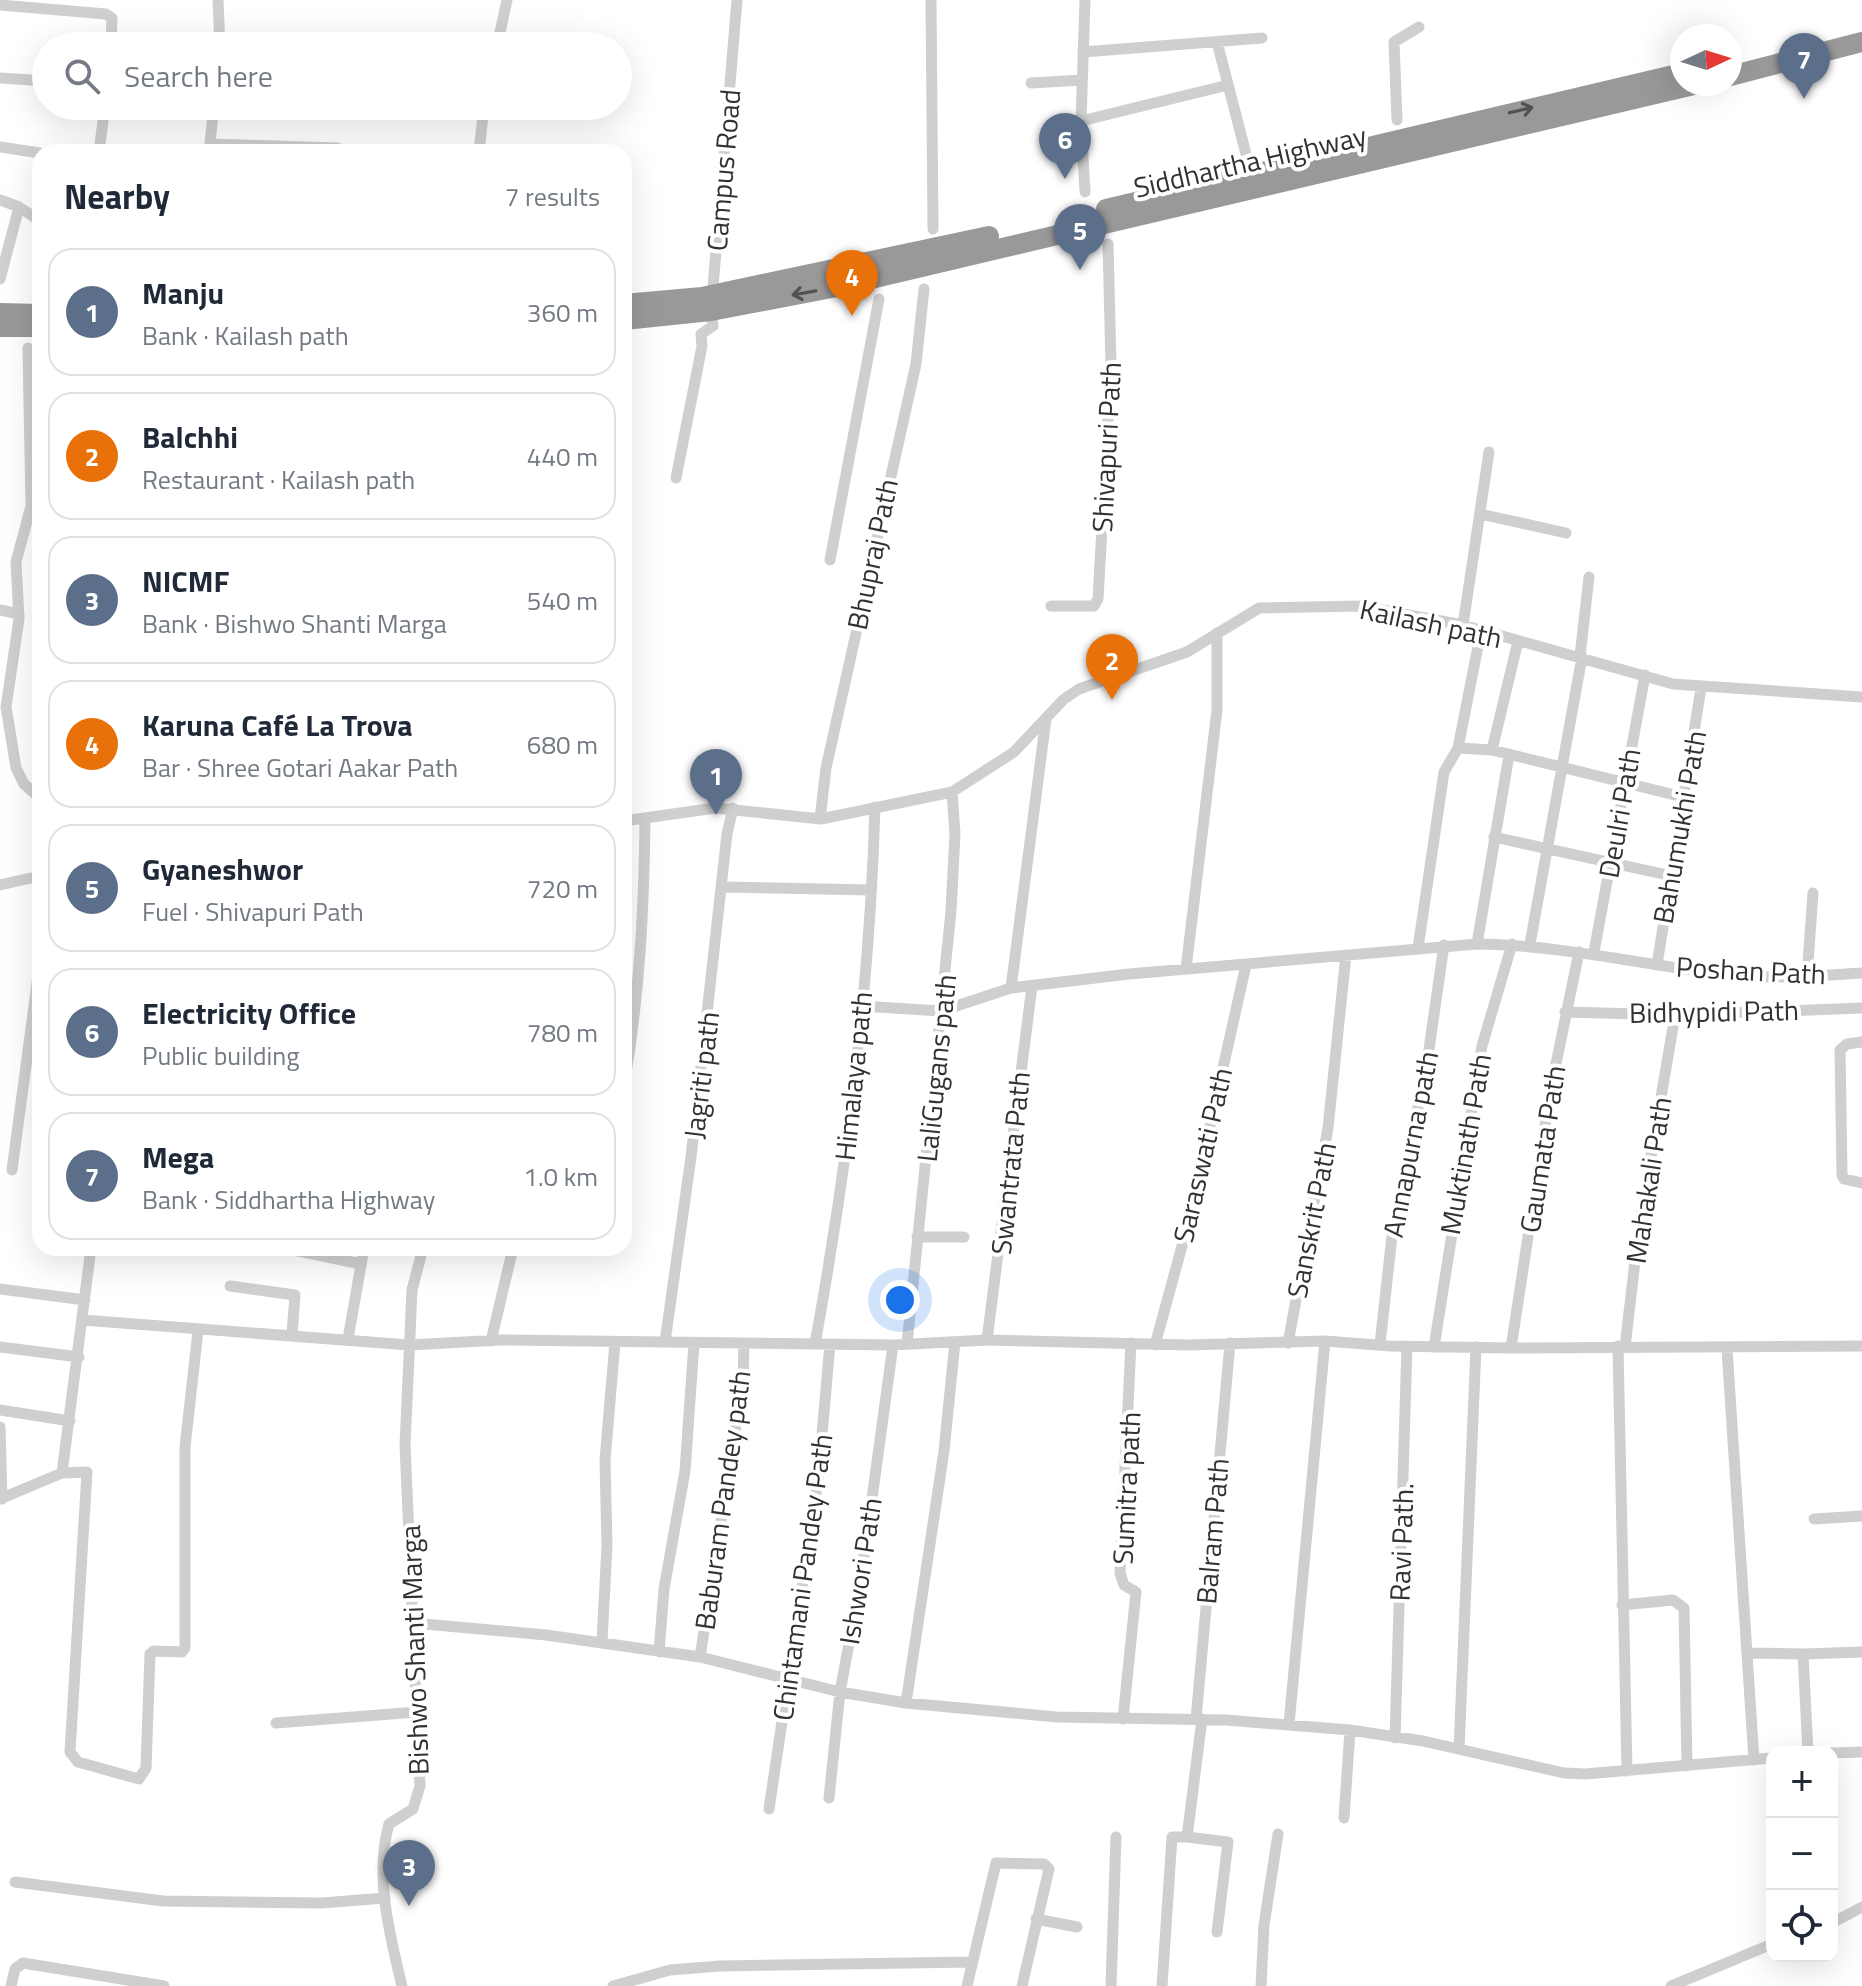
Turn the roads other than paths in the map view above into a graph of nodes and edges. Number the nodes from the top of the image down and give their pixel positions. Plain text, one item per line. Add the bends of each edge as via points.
1 (218, 0) edge
2 (507, 0) edge
3 (737, 0) edge
4 (931, 0) edge
5 (1085, 0) edge
6 (0, 5) edge
7 (1419, 27) dead end
8 (112, 32) edge
9 (219, 32) edge
10 (500, 32) edge
11 (1862, 32) edge
12 (1262, 38) dead end
13 (1217, 42) junction
14 (1862, 42) edge
15 (1083, 52) junction
16 (1742, 59) edge
17 (1742, 73) edge
18 (1670, 76) edge
19 (0, 78) edge
20 (32, 80) edge
21 (1082, 80) junction
22 (1031, 83) dead end
23 (1228, 85) junction
24 (1670, 91) edge
25 (103, 120) edge
26 (212, 120) edge
27 (482, 120) edge
28 (1397, 120) dead end
29 (1081, 121) junction
30 (100, 144) edge
31 (209, 144) edge
32 (480, 144) edge
33 (0, 147) edge
34 (32, 152) edge
35 (1246, 154) dead end
36 (1085, 192) dead end
37 (0, 200) edge
38 (19, 207) junction
39 (32, 216) edge
40 (933, 229) dead end
41 (1108, 244) dead end
42 (0, 279) edge
43 (924, 289) dead end
44 (879, 299) dead end
45 (712, 303) junction
46 (632, 304) edge
47 (0, 313) edge
48 (32, 314) edge
49 (632, 318) edge
50 (0, 327) edge
51 (32, 327) edge
52 (28, 348) dead end
53 (1489, 452) dead end
54 (676, 478) dead end
55 (1480, 514) junction
56 (1566, 533) dead end
57 (830, 560) dead end
58 (1589, 577) dead end
59 (1051, 606) dead end
60 (0, 610) edge
61 (19, 614) junction
62 (1463, 625) junction
63 (1481, 631) junction
64 (1217, 633) junction
65 (1518, 641) junction
66 (1581, 657) junction
67 (1645, 675) junction
68 (1701, 688) junction
69 (1862, 697) edge
70 (1047, 716) junction
71 (1458, 748) junction
72 (1492, 750) junction
73 (1509, 755) junction
74 (1562, 769) junction
75 (1623, 784) junction
76 (32, 791) edge
77 (952, 792) junction
78 (1683, 797) junction
79 (875, 807) junction
80 (733, 808) junction
81 (645, 818) junction
82 (820, 819) junction
83 (632, 820) edge
84 (1494, 837) junction
85 (1547, 849) junction
86 (1610, 863) junction
87 (1672, 876) junction
88 (32, 878) edge
89 (0, 885) edge
90 (723, 887) junction
91 (870, 890) junction
92 (1813, 893) dead end
93 (1477, 944) junction
94 (1512, 944) junction
95 (1530, 944) junction
96 (1444, 945) junction
97 (1418, 948) junction
98 (1579, 952) junction
99 (1594, 952) junction
100 (1346, 955) junction
101 (1246, 965) junction
102 (1657, 965) junction
103 (1186, 969) junction
104 (1862, 973) edge
105 (1807, 977) junction
106 (1032, 986) junction
107 (1011, 988) junction
108 (861, 1006) junction
109 (1862, 1008) edge
110 (941, 1011) junction
111 (1565, 1012) junction
112 (1675, 1015) junction
113 (32, 1021) edge
114 (632, 1040) edge
115 (1862, 1042) edge
116 (12, 1170) dead end
117 (1862, 1183) edge
118 (917, 1237) junction
119 (964, 1237) dead end
120 (90, 1256) edge
121 (322, 1256) edge
122 (362, 1256) edge
123 (421, 1256) edge
124 (511, 1256) edge
125 (361, 1264) junction
126 (230, 1286) dead end
127 (0, 1289) edge
128 (85, 1300) junction
129 (83, 1320) junction
130 (198, 1331) junction
131 (292, 1334) junction
132 (348, 1339) junction
133 (987, 1340) junction
134 (491, 1341) junction
135 (1325, 1341) junction
136 (615, 1342) junction
137 (665, 1342) junction
138 (955, 1342) junction
139 (694, 1343) junction
140 (1131, 1343) junction
141 (1230, 1343) junction
142 (1288, 1343) junction
143 (744, 1344) junction
144 (815, 1344) junction
145 (830, 1344) junction
146 (907, 1344) junction
147 (1380, 1344) junction
148 (409, 1345) junction
149 (893, 1345) junction
150 (1155, 1345) junction
151 (1407, 1346) junction
152 (1622, 1346) junction
153 (1862, 1346) edge
154 (0, 1347) edge
155 (1434, 1347) junction
156 (1476, 1347) junction
157 (1511, 1348) junction
158 (1727, 1349) junction
159 (79, 1357) junction
160 (0, 1410) edge
161 (70, 1421) junction
162 (0, 1427) edge
163 (62, 1473) junction
164 (1, 1499) edge
165 (1862, 1516) edge
166 (1814, 1519) dead end
167 (1622, 1605) junction
168 (413, 1623) junction
169 (602, 1642) junction
170 (659, 1652) junction
171 (1862, 1652) edge
172 (1749, 1653) junction
173 (1803, 1654) junction
174 (700, 1657) junction
175 (790, 1678) junction
176 (840, 1692) junction
177 (906, 1703) junction
178 (417, 1712) junction
179 (1123, 1719) junction
180 (1199, 1719) junction
181 (276, 1723) dead end
182 (1289, 1724) junction
183 (1350, 1730) junction
184 (1395, 1738) junction
185 (1808, 1746) edge
186 (1459, 1749) junction
187 (1862, 1752) edge
188 (1838, 1753) edge
189 (1766, 1759) edge
190 (1754, 1760) junction
191 (1687, 1766) junction
192 (1627, 1771) junction
193 (829, 1798) dead end
194 (769, 1809) dead end
195 (1344, 1818) dead end
196 (1278, 1834) dead end
197 (1116, 1837) dead end
198 (1187, 1837) junction
199 (15, 1882) dead end
200 (385, 1898) junction
201 (1862, 1907) edge
202 (1036, 1919) junction
203 (1838, 1920) edge
204 (1077, 1927) dead end
205 (1217, 1932) dead end
206 (1766, 1946) edge
207 (972, 1962) junction
208 (11, 1986) edge
209 (164, 1986) edge
210 (402, 1986) edge
211 (613, 1986) edge
212 (967, 1986) edge
213 (1022, 1986) edge
214 (1111, 1986) edge
215 (1162, 1986) edge
216 (1261, 1986) edge
217 (1671, 1986) edge

1 - 9 street
2 - 10 street
3 - 45 street, Campus Road
4 - 40 street
5 - 15 street
6 - 8 street via 106,14 112,18
7 - 28 street via 1394,42
11 - 16 highway
12 - 13 street
13 - 15 street
13 - 23 street
14 - 17 highway
15 - 21 street
45 -> 18 highway, Siddhartha Highway
19 - 20 street
21 - 22 street
21 - 29 street
23 - 29 street
23 - 35 street
24 -> 45 highway, Siddhartha Highway via 837,287
25 - 30 street
26 - 31 street
27 - 32 street
29 - 36 street
33 - 34 street
37 - 38 street
38 - 39 street
38 - 42 street
41 - 59 street, Shivapuri Path via 1111,365 1098,599 1094,606
43 - 82 street, Bhupraj Path via 916,364 826,768
44 - 57 street
45 - 46 highway, Siddhartha Highway
45 - 49 highway, Siddhartha Highway
45 - 54 street, Campus Road via 713,326 701,334
47 - 48 highway
50 - 51 highway
52 - 61 street via 31,506 16,562
53 - 55 street
55 - 56 street
55 - 62 street
58 - 66 street
60 - 61 street
61 - 76 street via 6,707 16,768
62 - 63 street, Kailash path
62 - 64 street, Kailash path via 1370,606 1266,606
63 - 65 street, Kailash path
63 - 71 street
64 - 70 street, Kailash path via 1187,652 1079,689
64 - 103 street via 1217,710
65 - 66 street, Kailash path
65 - 72 street
66 - 67 street, Kailash path
66 - 74 street
67 - 68 street, Kailash path
67 - 75 street, Deulri Path
68 - 69 street, Kailash path
68 - 78 street, Bahumukhi Path
70 - 77 street, Kailash path via 1014,752
70 - 107 street
71 - 72 street
71 - 97 street via 1444,772
72 - 73 street
73 - 74 street
73 - 84 street
74 - 75 street
74 - 85 street
75 - 78 street
75 - 86 street, Deulri Path
77 - 79 street, Kailash path
77 - 110 street, LaliGugans path via 954,856
78 - 87 street, Bahumukhi Path
79 - 82 street, Kailash path
79 - 91 street, Himalaya path
80 - 81 street, Kailash path
80 - 82 street, Kailash path
80 - 90 street, Jagriti path
81 - 83 street, Kailash path
81 - 114 street via 644,928
84 - 85 street
84 - 93 street
85 - 86 street
85 - 95 street
86 - 87 street
86 - 99 street, Deulri Path
87 - 102 street, Bahumukhi Path
88 - 89 street
90 - 91 street
90 - 137 street, Jagriti path
91 - 108 street, Himalaya path
92 - 105 street
93 - 94 street, Poshan Path
93 - 96 street, Poshan Path
94 - 95 street, Poshan Path
94 - 155 street, Muktinath Path via 1482,1046
95 - 98 street, Poshan Path
96 - 97 street, Poshan Path
96 - 147 street, Annapurna path via 1427,1063 1392,1236
97 - 100 street, Poshan Path
98 - 99 street, Poshan Path
98 - 111 street, Gaumata Path
99 - 102 street, Poshan Path
100 - 101 street, Poshan Path
100 - 142 street, Sanskrit Path via 1332,1097
101 - 103 street, Poshan Path
101 - 150 street, Saraswati Path
102 - 105 street, Poshan Path via 1723,975
103 - 106 street, Poshan Path
104 - 105 street, Poshan Path
106 - 107 street, Poshan Path
106 - 133 street, Swantrata Path
107 - 110 street, Poshan Path
108 - 110 street
108 - 144 street, Himalaya path
109 - 112 street, Bidhypidi Path
110 - 118 street, LaliGugans path via 932,1134
111 - 112 street, Bidhypidi Path
111 - 157 street, Gaumata Path
112 - 152 street, Mahakali Path
113 - 116 street
115 - 117 street via 1840,1050 1842,1175
118 - 119 street
118 - 146 street, LaliGugans path
120 - 128 street
121 - 125 street
122 - 125 street
123 - 148 street, Bishwo Shanti Marga via 412,1290
124 - 134 street
125 - 132 street
126 - 131 street via 295,1295
127 - 128 street
128 - 129 street
129 - 130 street
129 - 159 street
130 - 131 street
130 - 163 street via 185,1447 185,1648 150,1654 146,1768 139,1779 78,1762 70,1752 88,1478 83,1471
131 - 132 street
132 - 148 street
133 - 138 street
133 - 140 street
134 - 136 street
134 - 148 street
135 - 142 street
135 - 147 street
135 - 182 street
136 - 137 street
136 - 169 street via 605,1460
137 - 139 street
138 - 146 street
138 - 177 street
139 - 143 street
139 - 170 street via 685,1471 664,1589
140 - 150 street
140 - 179 street, Sumitra path via 1120,1573 1124,1585 1136,1592
141 - 142 street
141 - 150 street
141 - 180 street, Balram Path
143 - 144 street
143 - 174 street, Baburam Pandey path via 743,1380
144 - 145 street
145 - 149 street
145 - 175 street, Chintamani Pandey Path via 818,1480
146 - 149 street
147 - 151 street
148 - 168 street, Bishwo Shanti Marga via 405,1445
149 - 176 street, Ishwori Path
151 - 155 street
151 - 184 street, Ravi Path.
152 - 157 street
152 - 158 street
152 - 167 street, Mahakali Path
153 - 158 street
154 - 159 street
155 - 156 street
156 - 157 street
156 - 186 street
158 - 172 street
159 - 161 street
160 - 161 street
161 - 163 street
162 - 164 street
163 - 164 street
165 - 166 street
167 - 191 street via 1673,1600 1684,1608
167 - 192 street, Mahakali Path
168 - 169 street
168 - 178 street, Bishwo Shanti Marga
169 - 170 street
170 - 174 street
171 - 173 street
172 - 173 street
172 - 190 street
173 - 185 street
174 - 175 street
175 - 176 street
175 - 194 street, Chintamani Pandey Path
176 - 177 street
176 - 193 street, Ishwori Path
177 - 179 street
178 - 181 street
178 - 200 street, Bishwo Shanti Marga via 419,1798 413,1809 389,1824 384,1841
179 - 180 street
180 - 182 street
180 - 198 street, Balram Path
182 - 183 street
183 - 184 street
183 - 195 street
184 - 186 street
186 - 192 street via 1564,1773
187 - 188 street
189 - 190 street
190 - 191 street
191 - 192 street
196 - 216 street
197 - 214 street
198 - 205 street via 1228,1842
198 - 215 street via 1172,1837
199 - 200 street via 163,1901 322,1903
200 - 210 street, Bishwo Shanti Marga
201 - 203 street
202 - 204 street
202 - 207 street via 1048,1866 996,1863
202 - 213 street
206 - 217 street
207 - 211 street via 705,1967 670,1970
207 - 212 street
208 - 209 street via 15,1969 23,1963

